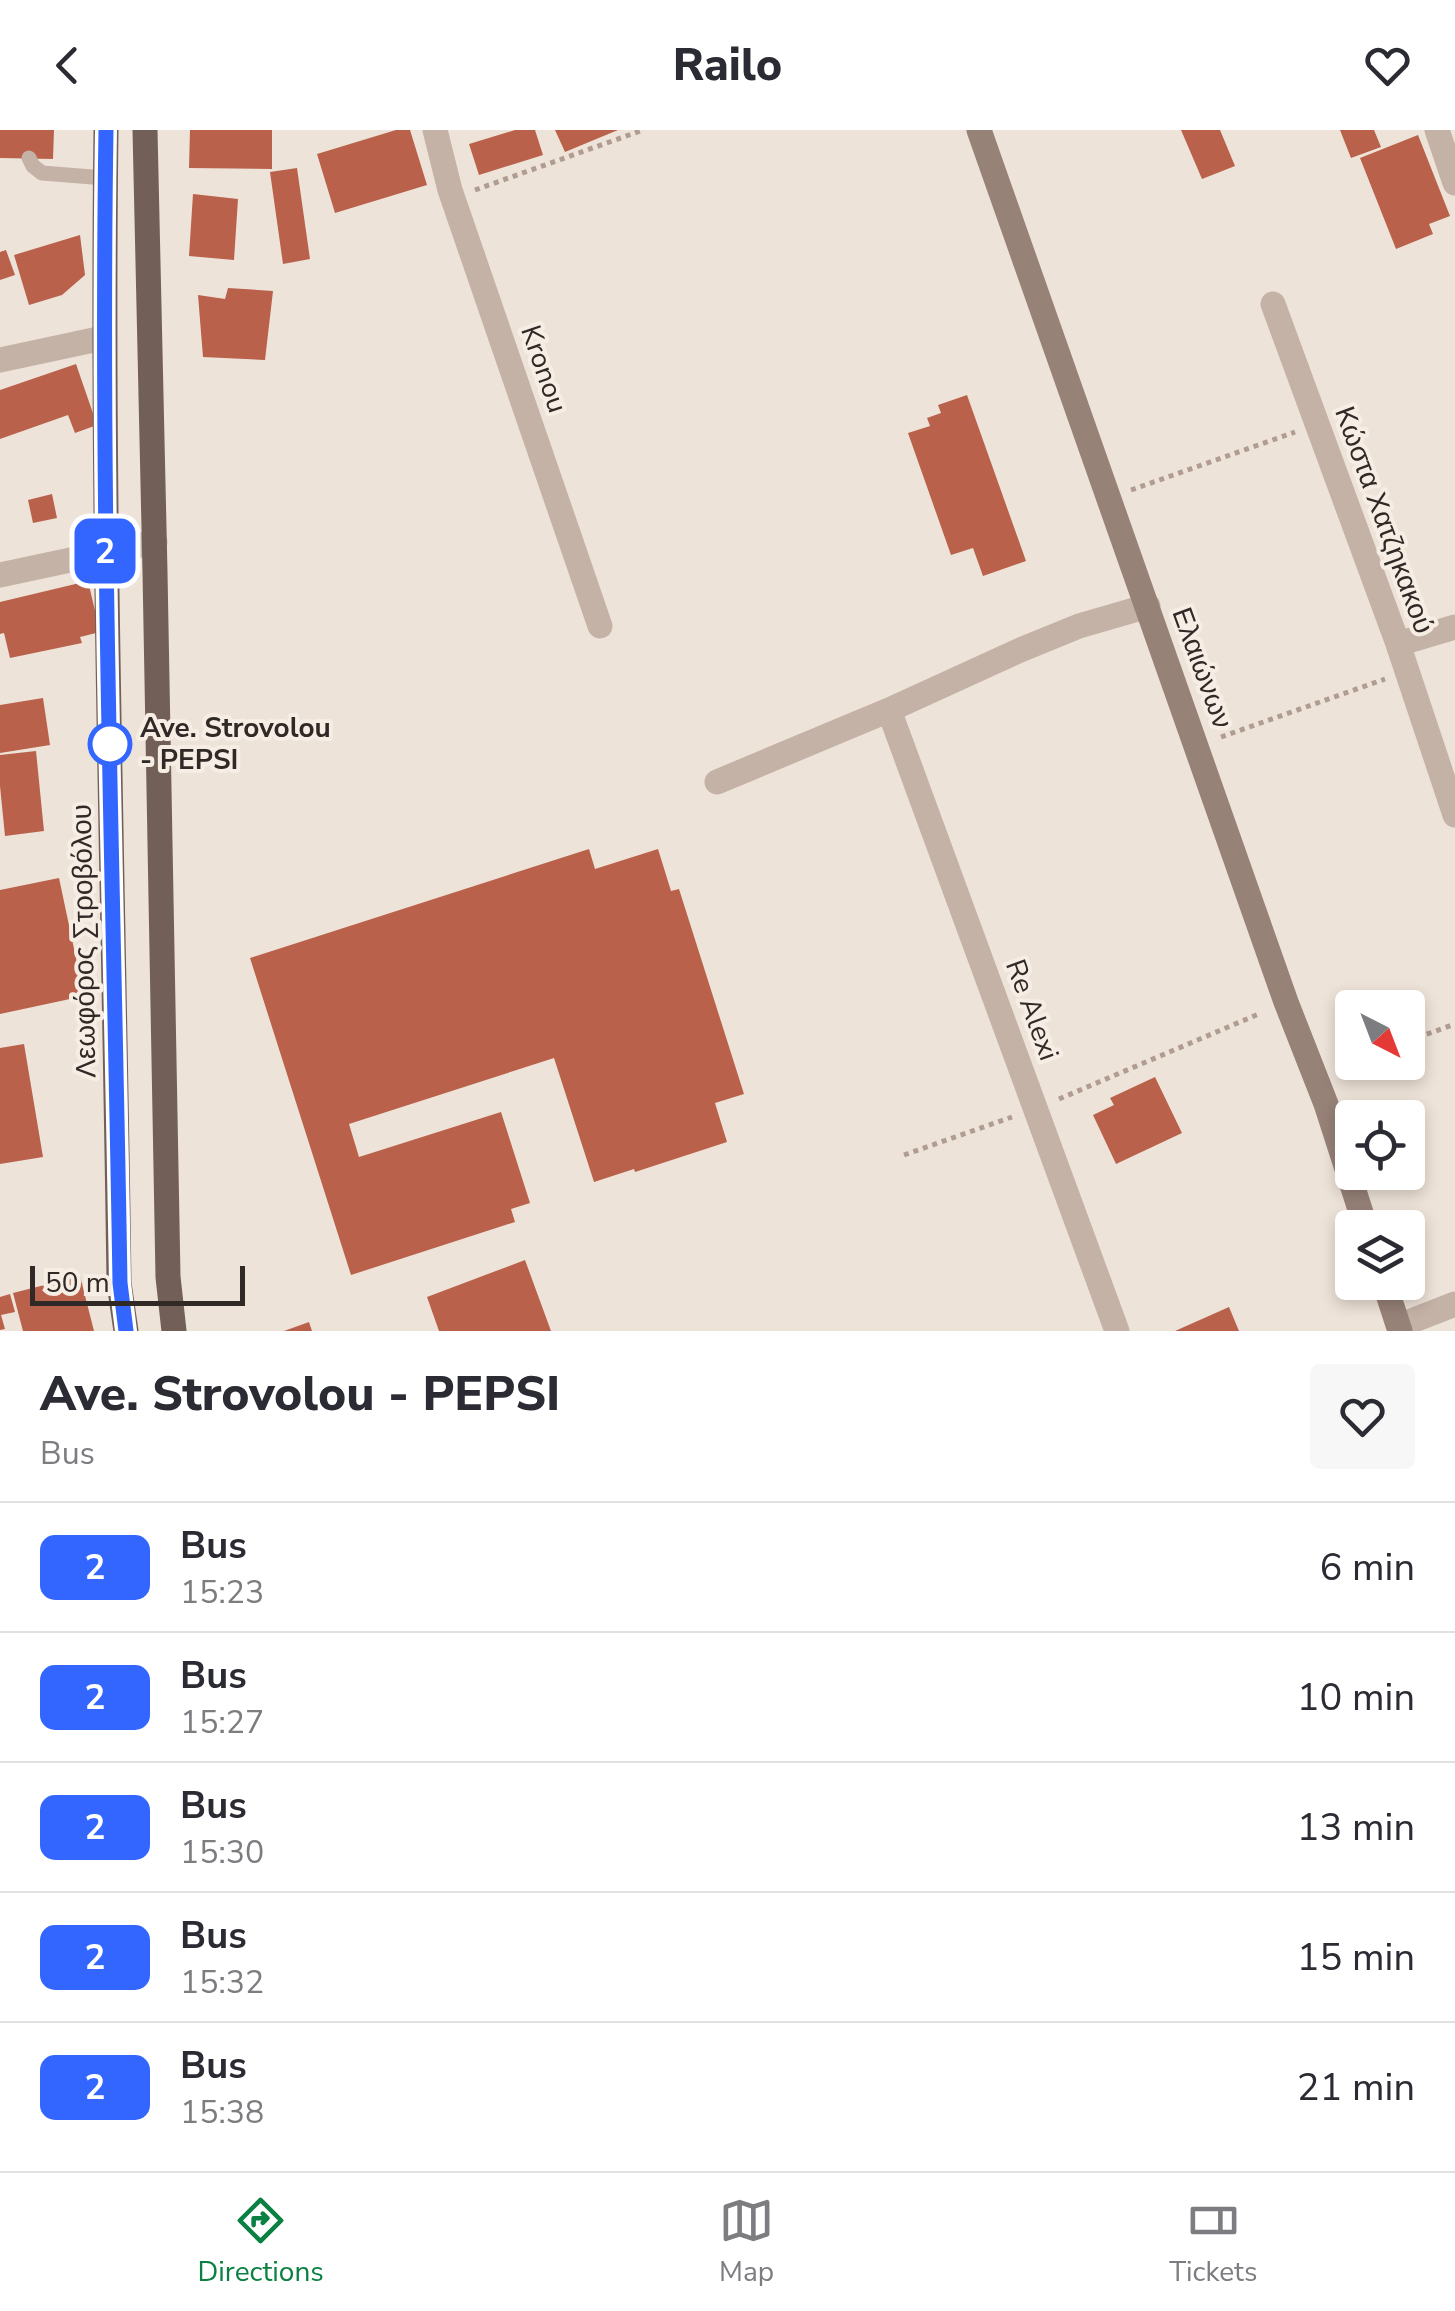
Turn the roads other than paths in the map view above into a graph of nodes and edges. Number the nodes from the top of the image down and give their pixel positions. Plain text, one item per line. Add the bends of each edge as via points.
1 (106, 130) edge
2 (144, 130) edge
3 (435, 130) edge
4 (979, 130) edge
5 (1437, 130) edge
6 (30, 158) dead end
7 (105, 178) junction
8 (1455, 182) edge
9 (1273, 304) dead end
10 (103, 338) junction
11 (0, 360) edge
12 (154, 542) junction
13 (105, 551) junction
14 (0, 574) edge
15 (1148, 606) junction
16 (600, 626) dead end
17 (1455, 627) edge
18 (1398, 644) junction
19 (889, 710) junction
20 (717, 782) dead end
21 (1455, 815) edge
22 (1360, 1210) edge
23 (1390, 1300) edge
24 (1455, 1304) edge
25 (1400, 1329) edge
26 (126, 1331) edge
27 (174, 1331) edge
28 (1117, 1331) edge

1 - 7 main road, Λεωφόρος Στροβόλου
2 - 12 main road
3 - 16 street, Kronou
4 - 15 main road, Ελαιώνων
5 - 8 street
6 - 7 lane via 42,173
7 - 10 main road, Λεωφόρος Στροβόλου
9 - 18 street, Κώστα Χατζηκακού
10 - 11 street
10 - 13 main road, Λεωφόρος Στροβόλου
12 - 13 street
12 - 27 main road via 167,1258
13 - 14 street
13 - 26 main road, Λεωφόρος Στροβόλου
15 - 19 street via 1079,626
15 - 22 main road, Ελαιώνων
17 - 18 street
18 - 21 street, Κώστα Χατζηκακού
19 - 20 street
19 - 28 street, Re Alexi
23 - 25 main road
24 - 25 street

